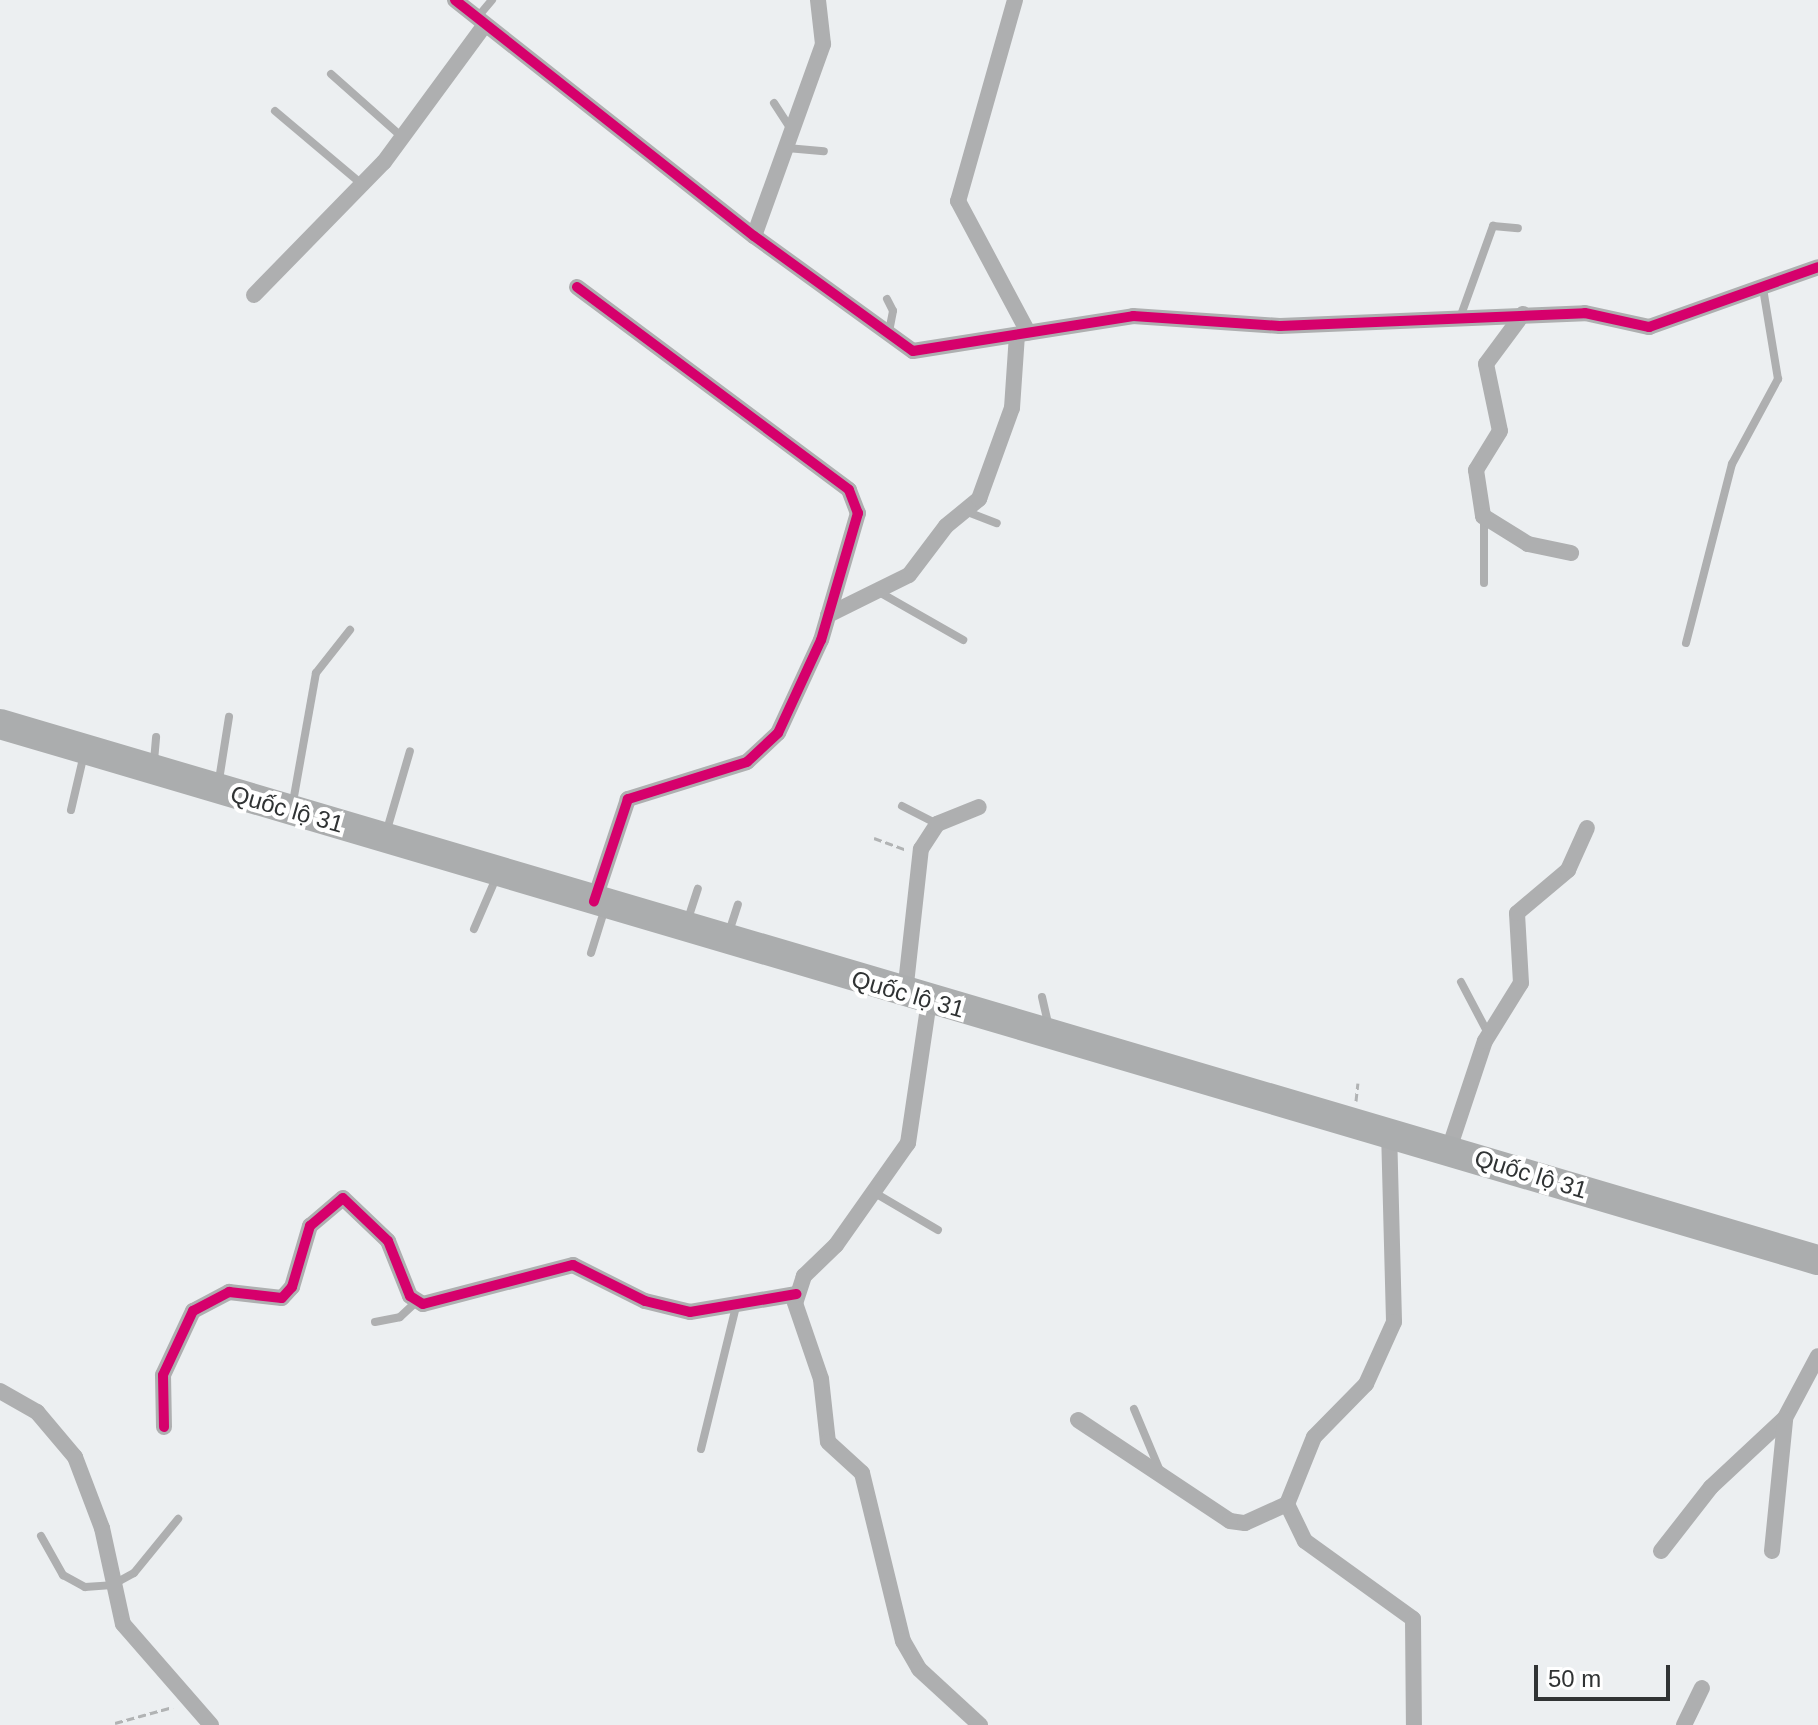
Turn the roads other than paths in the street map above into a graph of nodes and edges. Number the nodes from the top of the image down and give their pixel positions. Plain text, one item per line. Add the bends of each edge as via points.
1 (455, 0) edge
2 (492, 0) edge
3 (818, 0) edge
4 (1015, 0) edge
5 (479, 24) junction
6 (331, 74) dead end
7 (774, 103) dead end
8 (275, 111) dead end
9 (402, 137) junction
10 (790, 140) junction
11 (824, 151) dead end
12 (363, 185) junction
13 (1518, 228) dead end
14 (754, 236) junction
15 (1818, 267) edge
16 (577, 287) dead end
17 (1763, 288) junction
18 (254, 295) dead end
19 (887, 299) dead end
20 (1523, 314) junction
21 (1461, 315) junction
22 (1023, 333) junction
23 (888, 335) junction
24 (964, 511) junction
25 (1484, 521) junction
26 (997, 523) dead end
27 (1571, 553) dead end
28 (1484, 583) dead end
29 (879, 592) junction
30 (828, 615) junction
31 (350, 630) dead end
32 (963, 640) dead end
33 (1686, 643) dead end
34 (229, 717) dead end
35 (0, 724) edge
36 (156, 737) dead end
37 (85, 750) junction
38 (410, 751) dead end
39 (153, 770) junction
40 (218, 789) junction
41 (902, 806) dead end
42 (979, 807) dead end
43 (71, 810) dead end
44 (291, 811) junction
45 (937, 824) junction
46 (1587, 828) dead end
47 (385, 838) junction
48 (498, 873) junction
49 (698, 889) dead end
50 (600, 903) junction
51 (738, 905) dead end
52 (685, 926) junction
53 (474, 929) dead end
54 (727, 939) junction
55 (591, 953) dead end
56 (1461, 982) dead end
57 (917, 997) junction
58 (1042, 997) dead end
59 (1050, 1035) junction
60 (1489, 1035) junction
61 (1389, 1130) junction
62 (1449, 1149) junction
63 (875, 1193) junction
64 (938, 1230) dead end
65 (1818, 1260) edge
66 (796, 1294) junction
67 (416, 1302) junction
68 (736, 1307) junction
69 (375, 1322) dead end
70 (1818, 1356) edge
71 (0, 1391) edge
72 (1134, 1409) dead end
73 (1785, 1418) junction
74 (1078, 1420) dead end
75 (164, 1427) dead end
76 (701, 1449) dead end
77 (1161, 1473) junction
78 (1287, 1504) junction
79 (178, 1519) dead end
80 (41, 1536) dead end
81 (1661, 1551) dead end
82 (1772, 1551) dead end
83 (112, 1585) junction
84 (1702, 1688) dead end
85 (211, 1725) edge
86 (980, 1725) edge
87 (1414, 1725) edge
88 (1684, 1725) edge

1 - 5 street
2 - 5 lane
3 - 10 street via 823,44
4 - 22 street via 958,201
5 - 9 street
5 - 14 street
6 - 9 lane
7 - 10 lane
8 - 12 lane
9 - 12 street
10 - 11 lane
10 - 14 street
12 - 18 street
13 - 21 lane via 1493,226
14 - 23 street
15 - 17 street
16 - 30 street via 855,497 858,513
17 - 20 street via 1649,327 1585,313
17 - 33 lane via 1778,379 1732,464
19 - 23 lane via 893,311
20 - 21 street
20 - 25 street via 1486,364 1500,431 1476,470
21 - 22 street via 1280,326 1111,316
22 - 23 street via 921,352
22 - 24 street via 1012,408 979,499
24 - 26 lane
24 - 29 street via 909,575
25 - 27 street via 1528,544
25 - 28 lane
29 - 30 street
29 - 32 lane
30 - 50 street via 788,716 766,748 747,762 622,805
31 - 44 lane via 316,673
34 - 40 lane
35 - 37 highway, Quốc lộ 31
36 - 39 lane
37 - 39 highway, Quốc lộ 31
37 - 43 lane
38 - 47 lane
39 - 40 highway, Quốc lộ 31
40 - 44 highway, Quốc lộ 31
41 - 45 lane
42 - 45 street
44 - 47 highway, Quốc lộ 31
45 - 57 street via 921,854
46 - 60 street via 1568,870 1517,913 1521,983
47 - 48 highway, Quốc lộ 31
48 - 50 highway, Quốc lộ 31
48 - 53 lane
49 - 52 lane
50 - 52 highway, Quốc lộ 31
50 - 55 lane
51 - 54 lane
52 - 54 highway, Quốc lộ 31
54 - 57 highway, Quốc lộ 31
56 - 60 lane
57 - 59 highway, Quốc lộ 31
57 - 63 street via 912,1130
58 - 59 lane
59 - 61 highway, Quốc lộ 31
60 - 62 street
61 - 62 highway, Quốc lộ 31
61 - 78 street via 1394,1322 1366,1384 1314,1437
62 - 65 highway, Quốc lộ 31
63 - 64 lane
63 - 66 street
66 - 68 street
66 - 86 street via 821,1379 828,1442 862,1473 903,1641 919,1669
67 - 68 street via 573,1265 671,1309
67 - 69 lane via 400,1317
67 - 75 street via 388,1241 349,1199 336,1200 310,1226 292,1287 282,1298 229,1292 193,1311 163,1375
68 - 76 lane
70 - 73 street
71 - 83 street via 37,1412 75,1457 102,1528
72 - 77 lane
73 - 81 street via 1711,1487
73 - 82 street
74 - 77 street
77 - 78 street via 1238,1524
78 - 87 street via 1305,1541 1413,1619
79 - 83 lane via 134,1573
80 - 83 lane via 63,1575 85,1587
83 - 85 street via 132,1639
84 - 88 street

